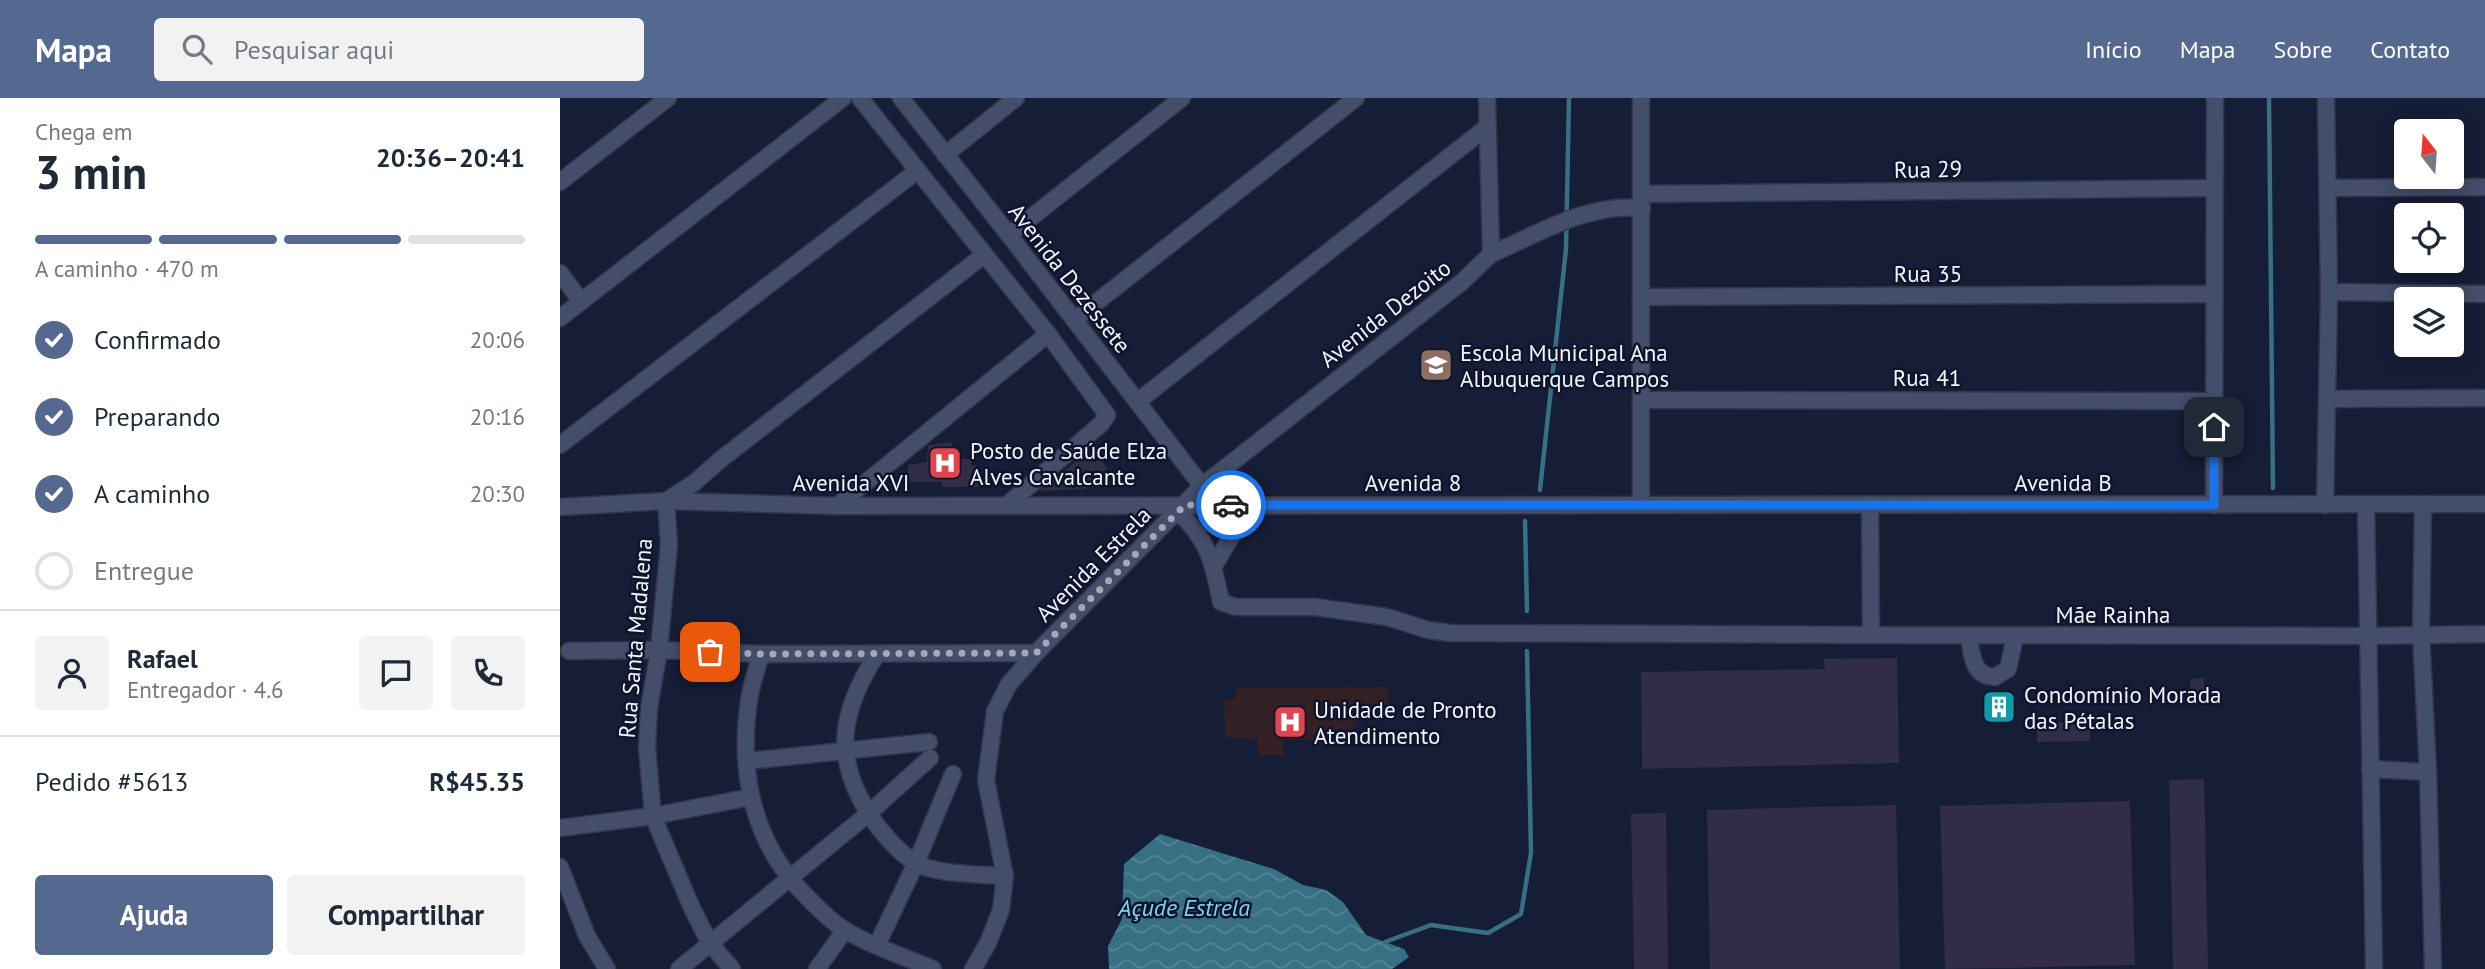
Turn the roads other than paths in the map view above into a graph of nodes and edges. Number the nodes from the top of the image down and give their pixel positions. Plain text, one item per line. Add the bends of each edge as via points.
1 (668, 98) edge
2 (843, 98) edge
3 (860, 98) edge
4 (901, 98) edge
5 (1016, 98) edge
6 (1182, 98) edge
7 (1356, 98) edge
8 (1487, 98) edge
9 (1641, 98) edge
10 (2215, 98) edge
11 (2326, 98) edge
12 (1487, 127) junction
13 (945, 155) junction
14 (917, 171) junction
15 (560, 182) edge
16 (2485, 187) edge
17 (2214, 188) junction
18 (2328, 188) junction
19 (1642, 201) junction
20 (1009, 235) junction
21 (1492, 254) junction
22 (984, 255) junction
23 (560, 273) edge
24 (2329, 292) junction
25 (2485, 293) edge
26 (2214, 294) junction
27 (1641, 297) junction
28 (581, 301) junction
29 (560, 318) edge
30 (1074, 320) junction
31 (1048, 334) junction
32 (2485, 398) edge
33 (2328, 399) junction
34 (1641, 400) junction
35 (2214, 401) junction
36 (1137, 402) junction
37 (560, 445) edge
38 (1202, 486) junction
39 (666, 501) junction
40 (1641, 504) junction
41 (2485, 504) edge
42 (1007, 505) junction
43 (1250, 505) junction
44 (1870, 505) junction
45 (2214, 505) junction
46 (2325, 505) junction
47 (2366, 505) junction
48 (2423, 505) junction
49 (836, 506) junction
50 (560, 507) edge
51 (1181, 508) junction
52 (1214, 566) junction
53 (2421, 634) junction
54 (2485, 634) edge
55 (1871, 635) junction
56 (2369, 636) junction
57 (1969, 637) junction
58 (2015, 637) junction
59 (659, 650) junction
60 (569, 651) dead end
61 (1036, 653) junction
62 (761, 654) junction
63 (877, 654) junction
64 (845, 751) junction
65 (747, 761) junction
66 (2370, 769) junction
67 (2428, 772) junction
68 (953, 774) dead end
69 (751, 797) junction
70 (869, 813) junction
71 (653, 817) junction
72 (560, 828) edge
73 (916, 863) junction
74 (560, 867) edge
75 (1005, 876) junction
76 (788, 879) junction
77 (845, 930) junction
78 (709, 942) junction
79 (877, 945) junction
80 (607, 969) edge
81 (679, 969) edge
82 (732, 969) edge
83 (817, 969) edge
84 (933, 969) edge
85 (972, 969) edge
86 (2374, 969) edge
87 (2432, 969) edge

1 - 15 street
2 - 28 street
3 - 14 street
4 - 13 street, Avenida Dezessete
5 - 13 street
6 - 20 street
7 - 30 street
8 - 12 street
9 - 19 street
10 - 17 street
11 - 18 street
12 - 21 street
12 - 36 street
13 - 20 street, Avenida Dezessete
14 - 22 street
14 - 37 street
16 - 18 street
17 - 19 street, Rua 29
17 - 26 street
18 - 24 street
19 - 21 street, Rua 29 via 1596,210
19 - 27 street
20 - 30 street, Avenida Dezessete
21 - 38 street, Avenida Dezoito
22 - 31 street
22 - 39 street
23 - 28 street
24 - 25 street
24 - 33 street
26 - 27 street, Rua 35
26 - 35 street
27 - 34 street
28 - 29 street
30 - 36 street, Avenida Dezessete
31 - 42 street via 1105,412 1105,420
31 - 49 street
32 - 33 street
33 - 46 street
34 - 35 street, Rua 41
34 - 40 street
35 - 45 street
36 - 38 street, Avenida Dezessete
38 - 51 street, Avenida Dezoito
39 - 49 street, Avenida XVI
39 - 50 street, Avenida XVI
39 - 59 street, Rua Santa Madalena via 669,544
40 - 43 street, Avenida 8
40 - 44 street, Avenida B
41 - 48 street, Avenida B
42 - 49 street, Avenida XVI
42 - 51 street, Avenida XVI
43 - 51 street, Avenida 8
43 - 52 street
44 - 45 street, Avenida B
44 - 55 street
45 - 46 street, Avenida B
46 - 47 street, Avenida B
47 - 48 street, Avenida B
47 - 56 street
48 - 53 street
51 - 52 street
51 - 61 street, Avenida Estrela
52 - 55 street, Mãe Rainha via 1221,602 1236,607 1315,607 1387,617 1450,633
53 - 54 street, Mãe Rainha
53 - 56 street, Mãe Rainha
53 - 67 street
55 - 57 street, Mãe Rainha
56 - 58 street, Mãe Rainha
56 - 66 street
57 - 58 street, Mãe Rainha
57 - 58 street via 1976,668 1995,677 2008,669
59 - 60 street
59 - 62 street
59 - 71 street, Rua Santa Madalena via 647,747
61 - 63 street
61 - 75 street, Avenida Estrela via 1009,684 992,727 986,780
62 - 63 street
62 - 65 street via 749,699
63 - 64 street via 860,679 848,719
64 - 65 street
64 - 70 street via 853,785
64 - 70 street via 930,750
65 - 69 street
66 - 67 street
66 - 86 street
67 - 87 street
68 - 73 street
69 - 71 street
69 - 76 street via 768,846
70 - 73 street via 888,839
70 - 76 street
71 - 72 street
71 - 78 street, Rua Santa Madalena
73 - 75 street via 946,871
73 - 79 street
74 - 80 street via 587,936
75 - 85 street, Avenida Estrela via 998,922
76 - 77 street
76 - 78 street
77 - 79 street
77 - 83 street
78 - 81 street
78 - 82 street, Rua Santa Madalena
79 - 84 street

